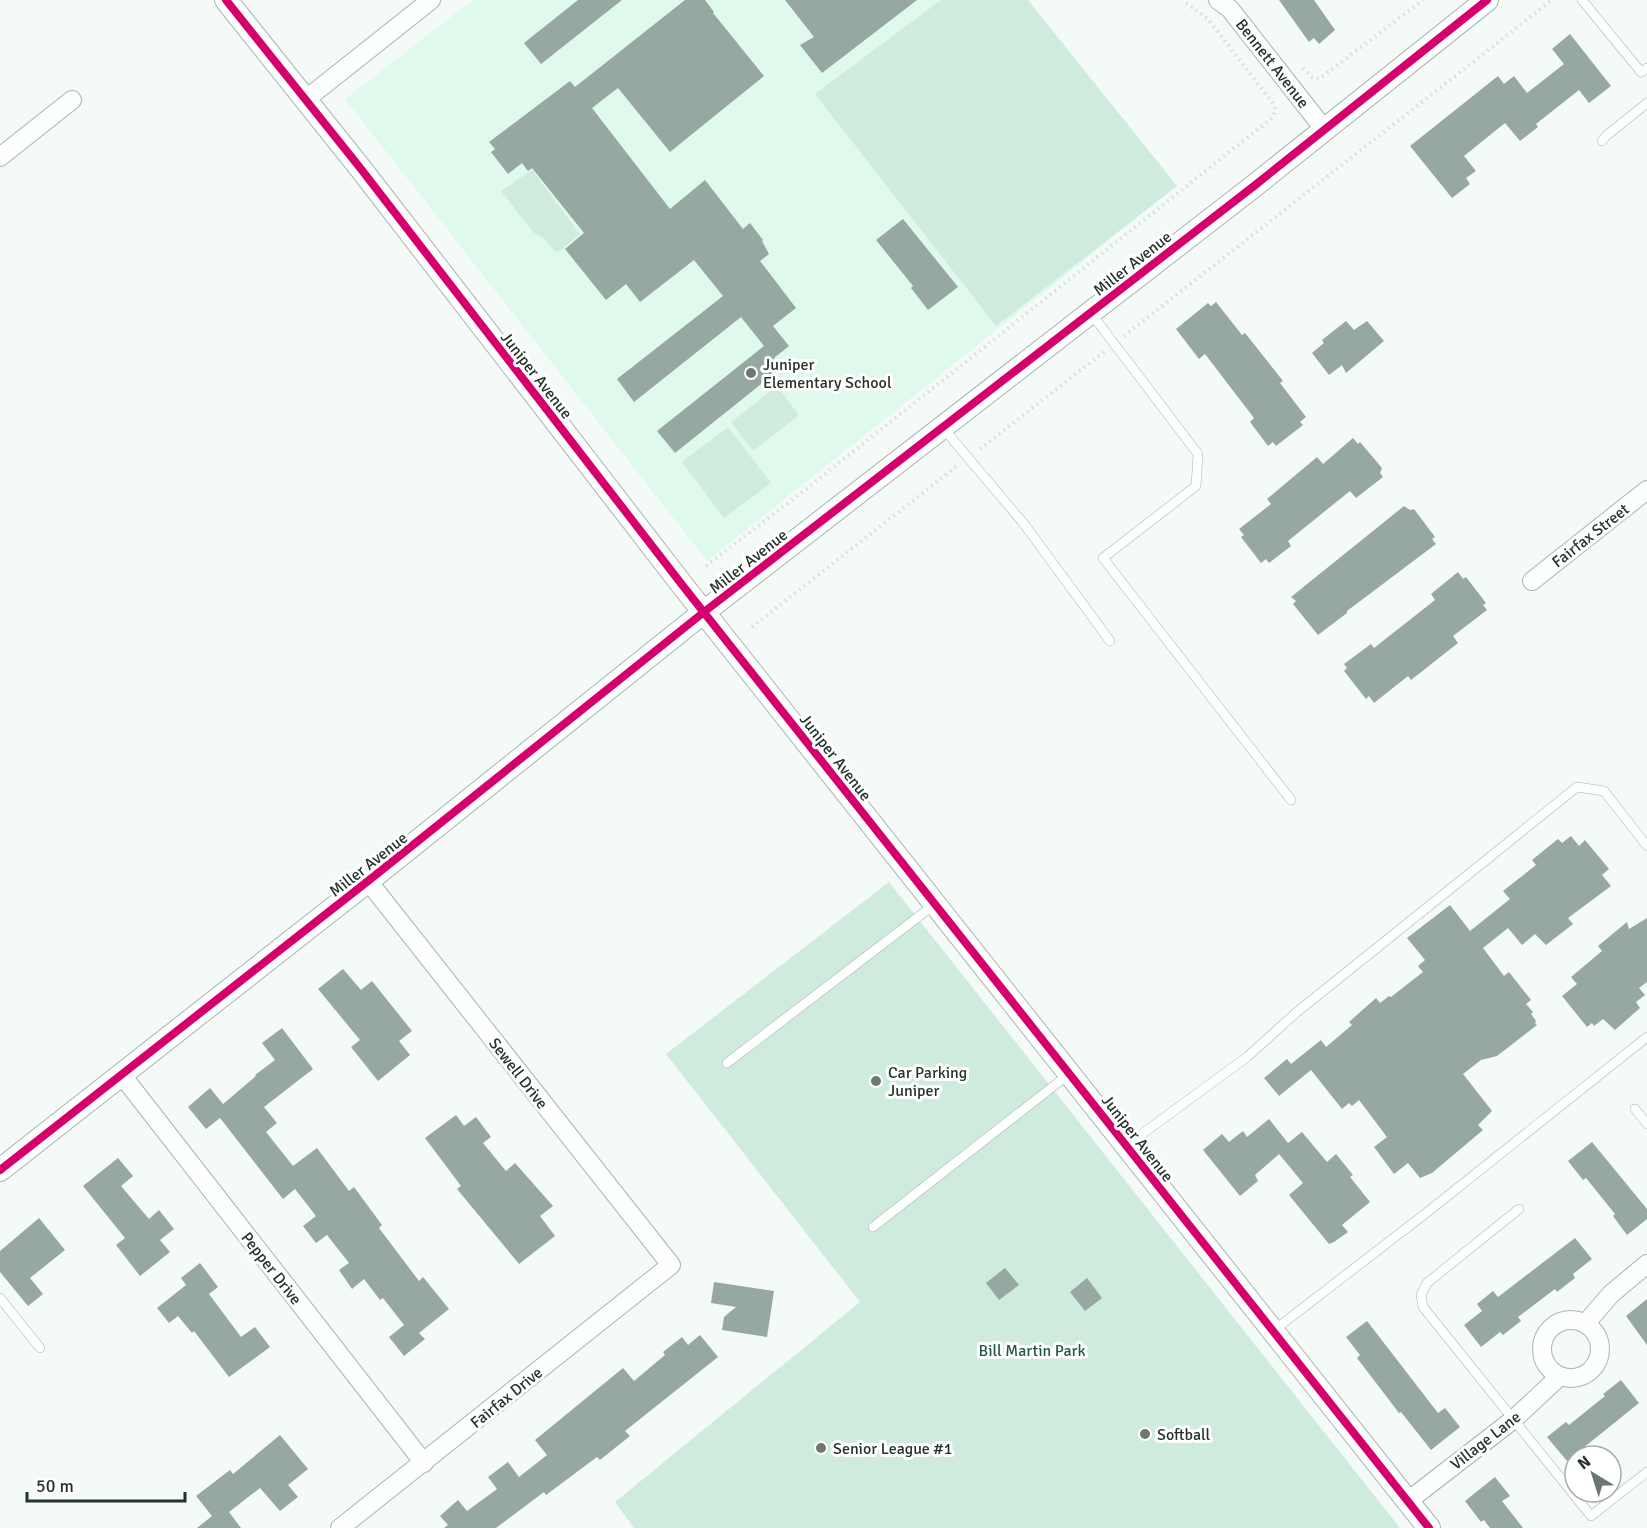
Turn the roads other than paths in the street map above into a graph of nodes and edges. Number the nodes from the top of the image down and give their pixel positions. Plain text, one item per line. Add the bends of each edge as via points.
1 (226, 0) edge
2 (431, 0) edge
3 (1218, 0) edge
4 (1487, 0) edge
5 (1582, 0) edge
6 (1647, 68) edge
7 (72, 100) dead end
8 (305, 100) junction
9 (1647, 103) edge
10 (1324, 129) junction
11 (1602, 141) dead end
12 (0, 157) edge
13 (1090, 312) junction
14 (942, 427) junction
15 (1647, 490) edge
16 (1532, 581) dead end
17 (704, 612) junction
18 (1110, 641) dead end
19 (1291, 800) dead end
20 (1647, 846) edge
21 (368, 881) junction
22 (935, 904) junction
23 (1647, 1037) edge
24 (727, 1063) dead end
25 (121, 1074) junction
26 (1069, 1074) junction
27 (1635, 1110) dead end
28 (1647, 1124) edge
29 (1126, 1146) junction
30 (0, 1170) edge
31 (1519, 1209) dead end
32 (873, 1227) dead end
33 (1647, 1263) edge
34 (671, 1265) joint
35 (0, 1298) edge
36 (1586, 1323) junction
37 (1273, 1331) junction
38 (39, 1348) dead end
39 (1560, 1377) junction
40 (1514, 1419) junction
41 (424, 1463) junction
42 (1647, 1472) edge
43 (1408, 1501) junction
44 (340, 1528) edge
45 (1429, 1528) edge

1 - 8 street, Juniper Avenue
2 - 8 street
3 - 10 street, Bennett Avenue via 1230,9
4 - 10 street, Miller Avenue
5 - 6 lane via 1641,72
7 - 12 street
8 - 17 street, Juniper Avenue
9 - 11 lane
10 - 13 street, Miller Avenue
13 - 14 street, Miller Avenue
13 - 19 lane via 1198,454 1196,486 1103,558
14 - 17 street, Miller Avenue
14 - 18 lane via 1024,524
15 - 16 street, Fairfax Street
17 - 21 street, Miller Avenue
17 - 22 street, Juniper Avenue
20 - 29 lane via 1604,791 1576,787 1297,1012 1247,1058
21 - 25 street, Miller Avenue
21 - 34 street, Sewell Drive
22 - 24 lane
22 - 26 street, Juniper Avenue
23 - 37 lane
25 - 30 street, Miller Avenue
25 - 41 street, Pepper Drive
26 - 29 street, Juniper Avenue
26 - 32 lane
27 - 28 lane
29 - 37 street, Juniper Avenue
31 - 40 lane via 1426,1283 1420,1295 1423,1307
33 - 36 street via 1611,1294
34 - 41 street, Fairfax Drive
35 - 38 lane
36 - 39 street via 1599,1338 1600,1358 1579,1378
36 - 39 street via 1560,1322 1543,1341 1546,1366
37 - 43 street, Juniper Avenue
39 - 40 street, Village Lane
40 - 42 lane via 1591,1516
40 - 43 street, Village Lane
41 - 44 street, Fairfax Drive
43 - 45 street, Juniper Avenue

